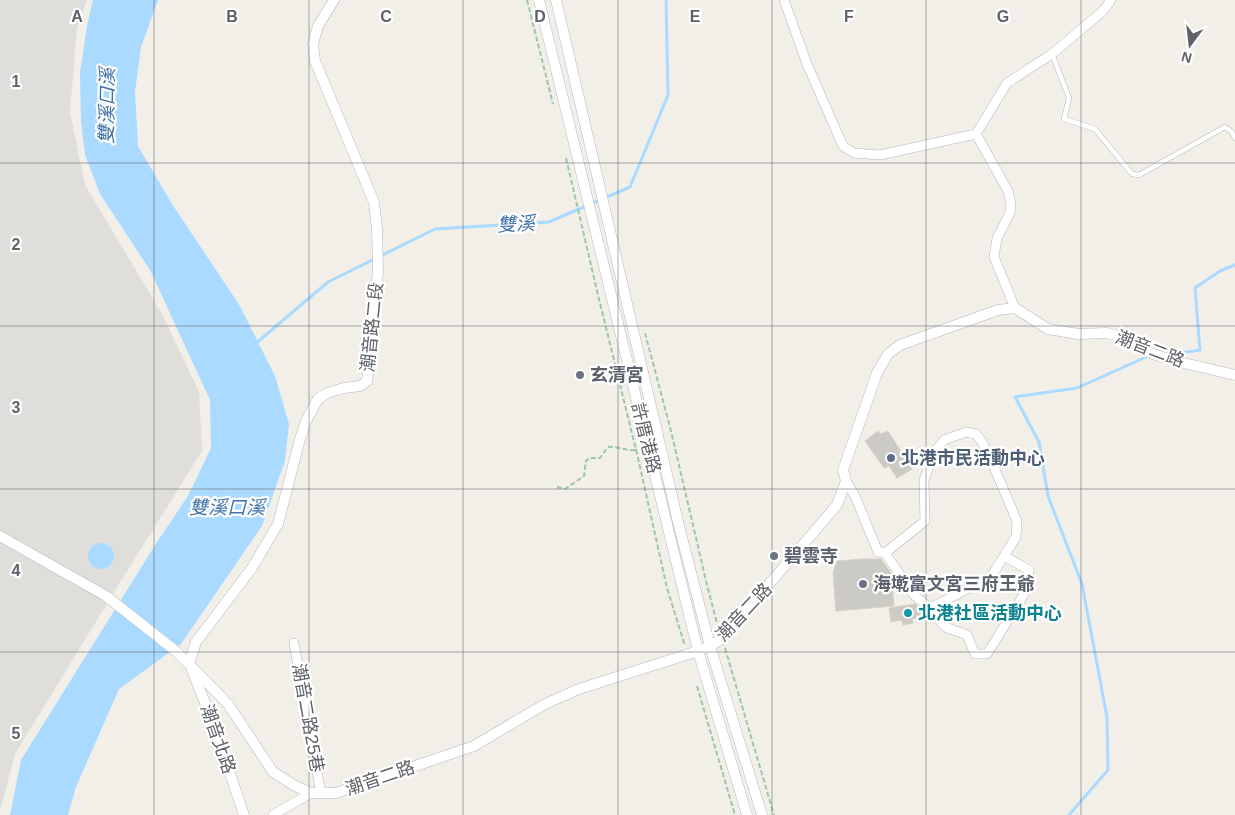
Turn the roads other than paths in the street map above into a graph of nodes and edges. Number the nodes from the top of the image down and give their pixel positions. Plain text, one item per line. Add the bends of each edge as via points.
1 (334, 0) edge
2 (539, 0) edge
3 (556, 0) edge
4 (784, 0) edge
5 (1111, 0) edge
6 (1052, 54) junction
7 (976, 134) junction
8 (1235, 138) edge
9 (1015, 308) junction
10 (1235, 375) edge
11 (846, 481) junction
12 (0, 536) edge
13 (885, 553) junction
14 (1004, 556) junction
15 (930, 608) junction
16 (294, 643) dead end
17 (710, 646) junction
18 (698, 651) junction
19 (190, 664) junction
20 (316, 793) junction
21 (244, 815) edge
22 (273, 815) edge
23 (747, 815) edge
24 (762, 815) edge

1 - 19 street, 潮音路二段 via 318,26 313,44 315,61 374,202 378,272 367,381 318,399 300,439 278,524 252,568 196,642
2 - 18 street, 許厝港路
3 - 17 street, 許厝港路
4 - 7 street via 806,64 843,146 854,153 880,155
5 - 6 street via 1104,10
6 - 7 street via 1007,83
6 - 8 lane via 1069,98 1064,119 1095,129 1132,174 1139,176 1225,127
7 - 9 street via 1008,191 1011,204 1010,213 997,238 994,257
9 - 10 street, 潮音二路 via 1048,329 1078,334 1106,333 1128,338 1166,359
9 - 11 street, 潮音二路 via 998,310 900,345 888,354 877,373 843,470
11 - 13 street via 878,552
11 - 17 street, 潮音二路 via 837,505 722,639
12 - 19 street via 106,596
13 - 14 street via 925,521 924,480 933,454 944,440 966,432 976,434 982,442 1017,521 1016,537
13 - 15 street via 914,595
14 - 15 street via 991,577
14 - 15 street via 1029,570 1023,596 987,654 975,654 967,635 945,627
16 - 20 street, 潮音二路25巷
17 - 18 street, 潮音二路
17 - 24 street, 許厝港路
18 - 20 street, 潮音二路 via 579,689 545,704 474,746 336,793
18 - 23 street, 許厝港路
19 - 20 street via 228,704 273,772 295,786
19 - 21 street, 潮音北路
20 - 22 street

